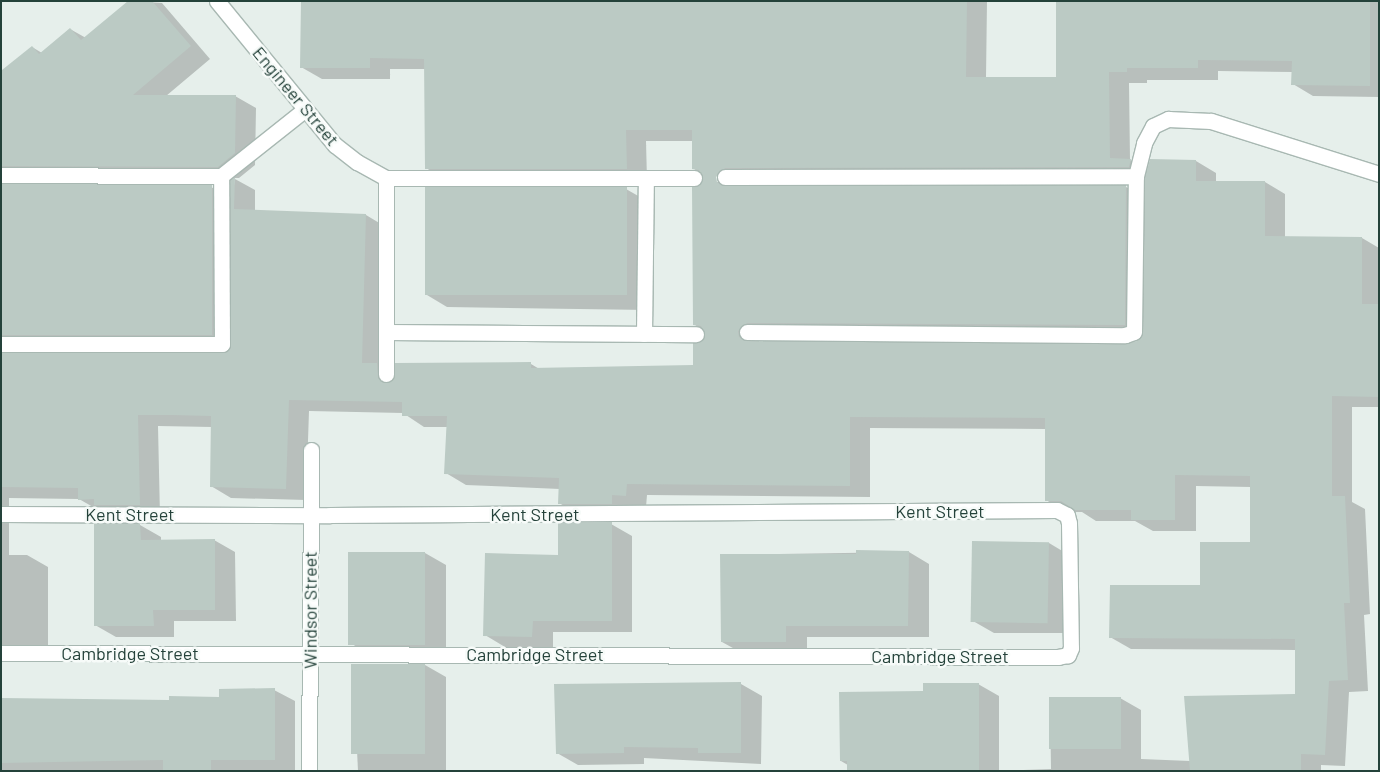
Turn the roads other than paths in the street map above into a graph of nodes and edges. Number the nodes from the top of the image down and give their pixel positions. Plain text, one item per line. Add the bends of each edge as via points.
1 (217, 1) edge
2 (304, 110) junction
3 (1379, 174) edge
4 (1, 175) edge
5 (221, 176) junction
6 (1136, 176) junction
7 (725, 177) dead end
8 (386, 178) junction
9 (646, 178) junction
10 (694, 178) dead end
11 (386, 332) junction
12 (747, 332) dead end
13 (644, 334) junction
14 (696, 334) dead end
15 (1, 344) edge
16 (386, 374) dead end
17 (311, 450) dead end
18 (1, 514) edge
19 (311, 515) junction
20 (309, 652) junction
21 (1, 653) edge
22 (1068, 655) joint
23 (309, 771) edge

1 - 2 street, Engineer Street
2 - 5 street
2 - 8 street, Engineer Street via 335,145
3 - 6 street via 1211,121 1183,117 1153,126 1144,143
4 - 5 street
5 - 15 street via 222,344
6 - 7 street
6 - 12 street via 1134,332 1125,335
8 - 9 street
8 - 11 street
9 - 10 street
9 - 13 street
11 - 13 street
11 - 16 street
13 - 14 street
17 - 19 street, Windsor Street
18 - 19 street, Kent Street
19 - 20 street, Windsor Street
19 - 22 street, Kent Street via 1058,510 1067,515 1071,648
20 - 21 street, Cambridge Street
20 - 22 street, Cambridge Street
20 - 23 street, Windsor Street

